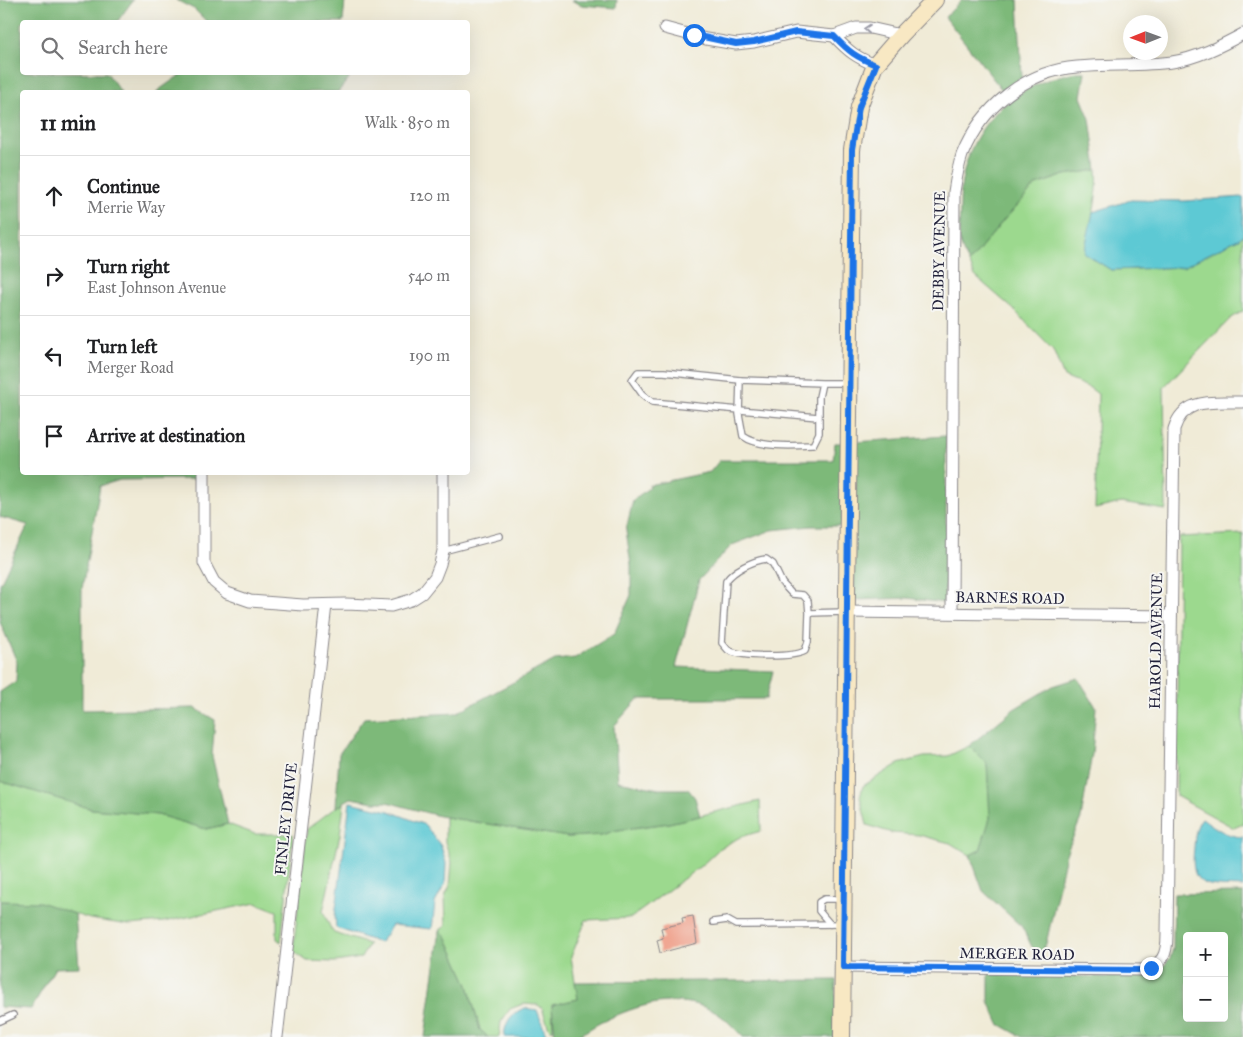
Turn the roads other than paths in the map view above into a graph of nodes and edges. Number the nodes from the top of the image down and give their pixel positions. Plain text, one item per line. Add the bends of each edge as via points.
1 (935, 0) edge
2 (665, 28) dead end
3 (1243, 34) edge
4 (901, 35) junction
5 (834, 36) junction
6 (876, 65) junction
7 (740, 380) junction
8 (849, 382) junction
9 (822, 383) junction
10 (1243, 402) edge
11 (740, 410) junction
12 (818, 418) junction
13 (204, 475) edge
14 (443, 475) edge
15 (500, 536) dead end
16 (443, 551) junction
17 (326, 605) junction
18 (847, 612) junction
19 (952, 612) junction
20 (809, 613) junction
21 (1171, 616) junction
22 (844, 899) junction
23 (712, 922) dead end
24 (836, 924) junction
25 (1167, 935) joint
26 (843, 967) junction
27 (13, 1015) dead end
28 (0, 1021) edge
29 (277, 1037) edge
30 (842, 1037) edge

1 - 4 main road
2 - 5 street via 736,44 796,32
3 - 19 street, DEBBY AVENUE via 1201,54 1172,62 1075,67 1039,76 999,101 970,138 959,164 954,192
4 -> 5 street via 856,28
4 - 6 main road
5 - 6 street via 856,57
6 - 8 main road via 859,107 852,150
7 - 9 lane
7 - 11 lane
7 - 11 lane via 638,372 632,380 652,402
8 - 9 lane
8 - 18 main road
9 - 12 lane
10 - 21 street, HAROLD AVENUE via 1197,404 1182,413 1174,429
11 - 12 lane
11 - 12 lane via 742,436 751,442 813,445 819,433
13 - 17 street via 203,555 214,582 227,594 244,600
14 - 16 street
15 - 16 lane
16 - 17 street via 435,577 422,593 411,600 391,606
17 - 29 street, FINLEY DRIVE
18 - 19 street, BARNES ROAD
18 - 20 lane
18 - 22 main road
19 - 21 street, BARNES ROAD
20 - 20 lane via 808,601 803,595 792,594 782,583 773,564 766,559 759,560 731,574 726,581 722,643 728,649 744,654 798,655 804,652 808,642
21 - 25 street, HAROLD AVENUE
22 - 24 main road
22 - 24 lane via 819,902 819,911
23 - 24 lane via 727,920 736,925
24 - 26 main road
25 - 26 street, MERGER ROAD via 1164,956 1158,964 1142,970
26 - 30 main road
27 - 28 lane

